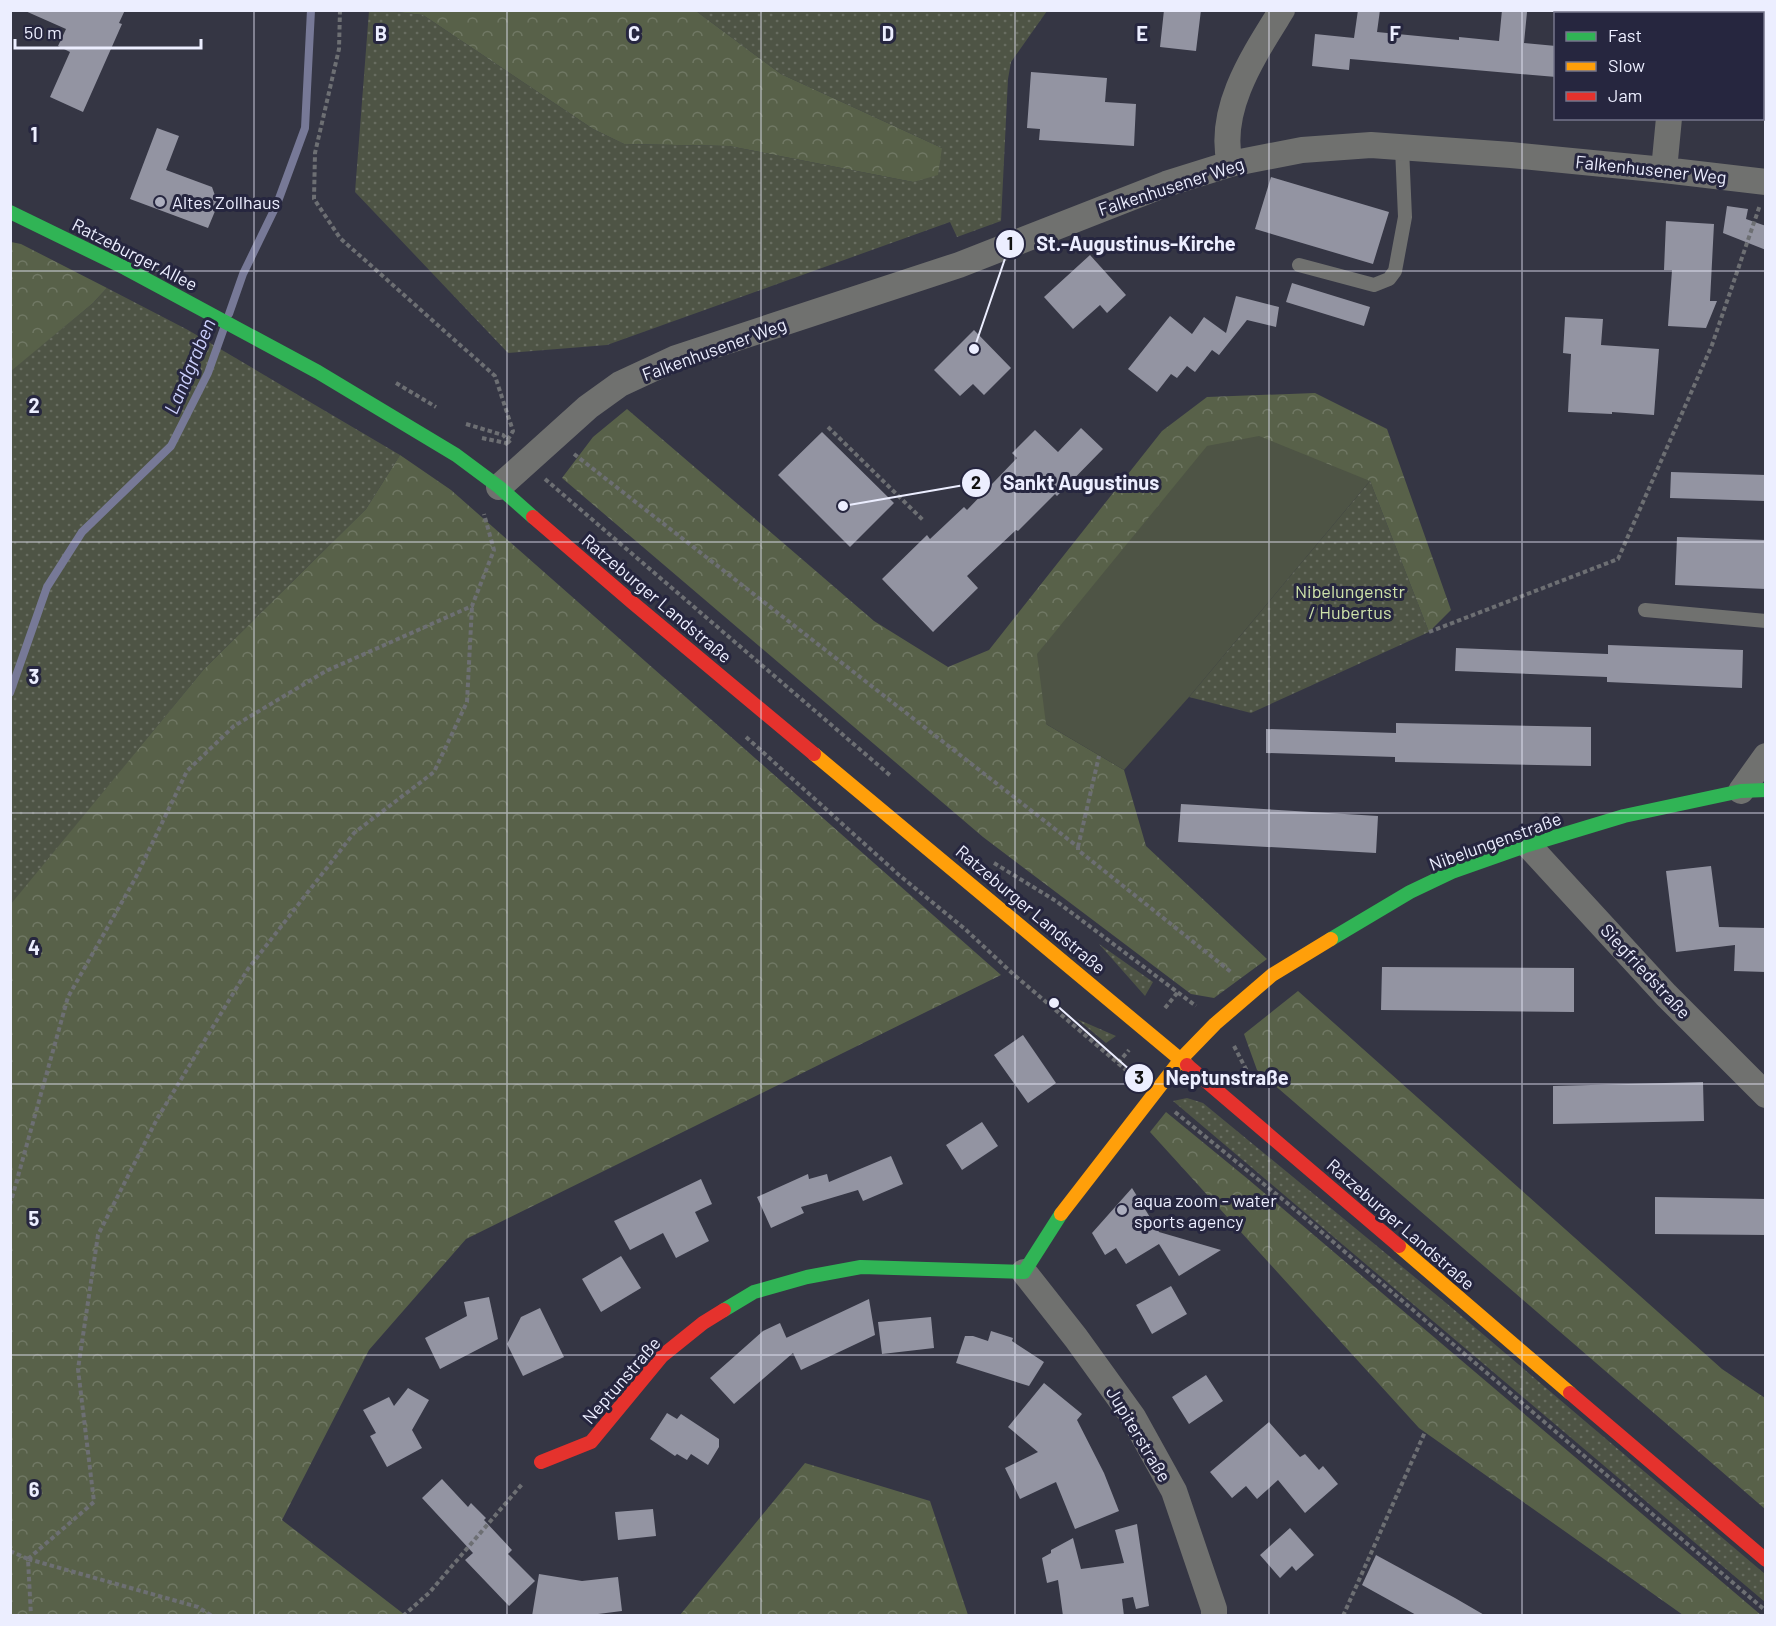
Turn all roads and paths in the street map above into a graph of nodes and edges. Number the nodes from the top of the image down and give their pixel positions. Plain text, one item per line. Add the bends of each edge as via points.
1 (340, 10) edge
2 (1282, 10) edge
3 (1669, 120) edge
4 (1402, 148) junction
5 (1230, 164) junction
6 (1664, 170) junction
7 (1764, 191) edge
8 (10, 212) edge
9 (1299, 265) dead end
10 (241, 330) joint
11 (828, 428) dead end
12 (552, 437) junction
13 (506, 443) dead end
14 (499, 487) junction
15 (492, 519) dead end
16 (924, 521) dead end
17 (472, 606) junction
18 (1646, 610) dead end
19 (1766, 621) edge
20 (1429, 632) dead end
21 (741, 733) dead end
22 (1099, 756) dead end
23 (1766, 756) edge
24 (1754, 790) edge
25 (1528, 845) junction
26 (1078, 847) junction
27 (1253, 990) junction
28 (1181, 1059) junction
29 (1153, 1094) junction
30 (1766, 1095) edge
31 (10, 1205) edge
32 (1024, 1272) junction
33 (1425, 1432) dead end
34 (541, 1462) joint
35 (10, 1551) edge
36 (27, 1559) junction
37 (1766, 1560) edge
38 (1766, 1611) edge
39 (1219, 1613) edge
40 (31, 1616) edge
41 (212, 1616) edge
42 (403, 1616) edge
43 (1343, 1616) edge

1 - 13 path via 339,49 315,153 314,199 340,238 495,376 513,431
2 - 5 street via 1253,57 1234,102 1227,149
3 - 6 street
4 - 5 street, Falkenhusener Weg via 1302,150
4 - 6 street, Falkenhusener Weg
4 - 9 lane via 1405,217 1395,271 1389,279 1374,285
5 - 12 street, Falkenhusener Weg via 1166,184 960,265 676,358 621,384
6 - 7 street, Falkenhusener Weg
7 - 20 path via 1713,345 1618,559
8 - 10 main road, Ratzeburger Allee
10 - 14 main road, Ratzeburger Landstraße via 448,450
11 - 16 path
12 - 14 street, Falkenhusener Weg
12 - 26 path
14 - 28 main road, Ratzeburger Landstraße
15 - 17 path via 484,512 494,550
17 - 31 path via 326,671 234,726 187,771 135,879 68,997
17 - 36 path via 467,702 434,772 354,833 248,969 157,1119 98,1235 78,1369 94,1502
18 - 19 lane
21 - 29 path via 898,875
22 - 26 path
23 - 24 street
24 - 25 main road, Nibelungenstraße via 1624,816
25 - 27 main road, Nibelungenstraße via 1452,872 1410,892
25 - 30 street, Siegfriedstraße via 1666,995
26 - 27 path
27 - 28 main road, Nibelungenstraße
28 - 29 main road
28 - 37 main road, Ratzeburger Landstraße
29 - 32 main road via 1064,1209
29 - 38 path via 1297,1211
32 - 34 main road, Neptunstraße via 861,1267 754,1292 703,1323 662,1356 591,1442
32 - 39 street, Jupiterstraße via 1133,1417 1174,1491
33 - 43 path
34 - 42 path via 429,1593
35 - 36 path
36 - 40 path
36 - 41 path via 198,1607

